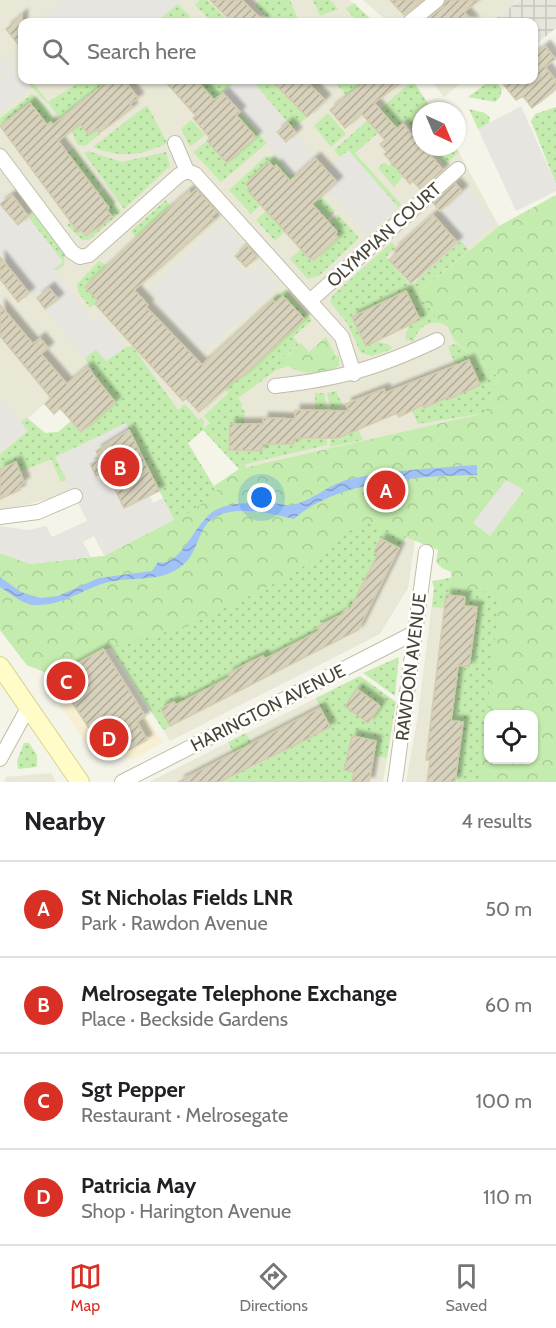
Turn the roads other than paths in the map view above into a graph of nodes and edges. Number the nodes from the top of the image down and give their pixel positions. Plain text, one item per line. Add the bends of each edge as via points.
1 (437, 0) edge
2 (415, 18) edge
3 (175, 143) dead end
4 (0, 156) edge
5 (458, 169) dead end
6 (187, 171) junction
7 (311, 300) junction
8 (438, 340) dead end
9 (354, 374) junction
10 (275, 386) dead end
11 (75, 496) dead end
12 (0, 517) edge
13 (426, 552) dead end
14 (414, 633) junction
15 (0, 666) edge
16 (29, 706) junction
17 (0, 759) edge
18 (80, 782) edge
19 (122, 782) edge
20 (395, 782) edge

1 - 2 street
3 - 6 street, OLYMPIAN COURT
4 - 6 street via 72,252 80,257 89,255
5 - 7 street, OLYMPIAN COURT
6 - 7 street, OLYMPIAN COURT via 195,174
7 - 9 street, OLYMPIAN COURT via 342,337
8 - 9 street
9 - 10 street
11 - 12 street via 38,512
13 - 14 street, RAWDON AVENUE
14 - 19 street, HARINGTON AVENUE
14 - 20 street, RAWDON AVENUE
15 - 16 street
16 - 17 street
16 - 18 street

